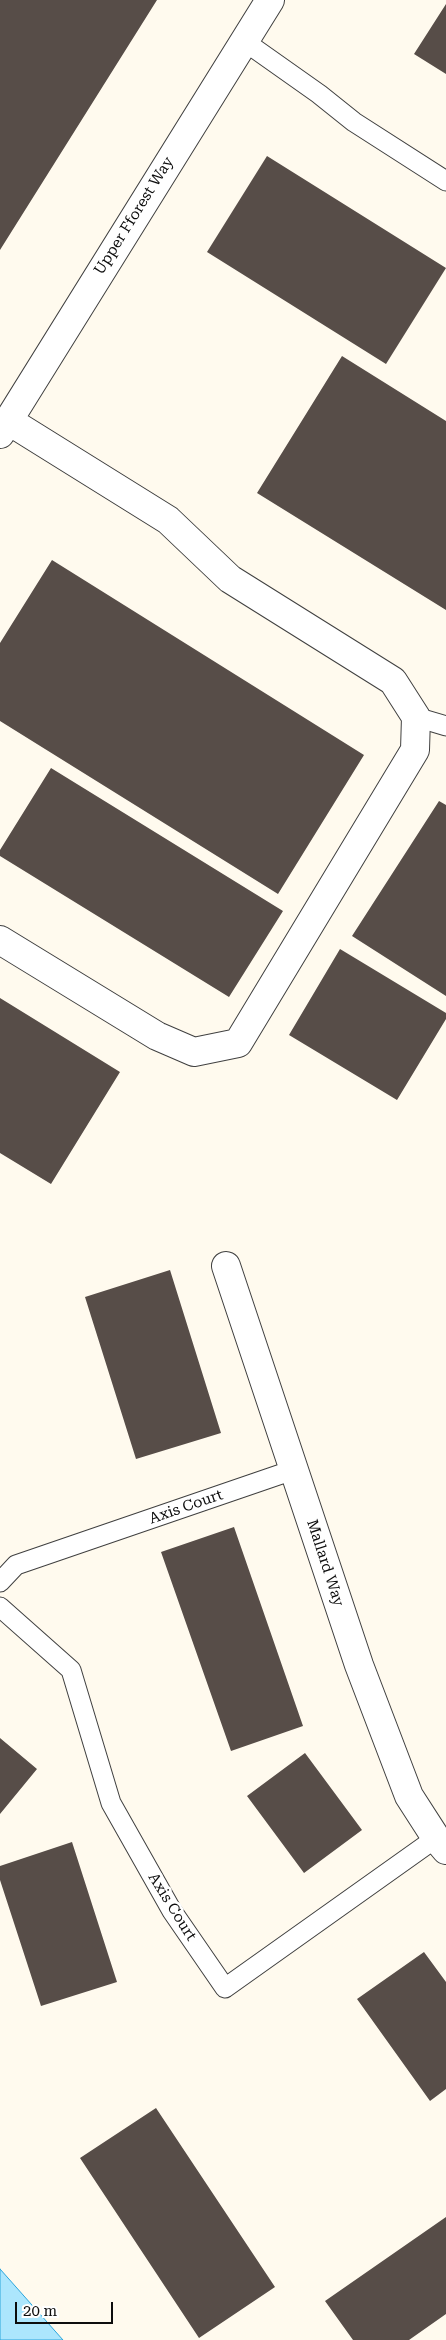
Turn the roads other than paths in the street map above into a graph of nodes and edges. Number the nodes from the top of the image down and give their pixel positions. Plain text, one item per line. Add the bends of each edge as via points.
1 (270, 0) edge
2 (244, 41) junction
3 (446, 181) edge
4 (4, 427) edge
5 (416, 717) junction
6 (446, 726) edge
7 (0, 940) edge
8 (226, 1266) dead end
9 (293, 1470) junction
10 (0, 1582) edge
11 (0, 1607) edge
12 (441, 1844) edge

1 - 2 street, Upper Fforest Way
2 - 3 lane via 354,122
2 - 4 street, Upper Fforest Way
4 - 5 street via 168,520 230,579 393,681
5 - 6 lane
5 - 7 street via 416,750 238,1043 194,1052 172,1043
8 - 9 street, Mallard Way
9 - 10 lane, Axis Court via 16,1565
9 - 12 street, Mallard Way via 363,1675 410,1796
11 - 12 lane, Axis Court via 71,1670 111,1803 172,1912 225,1988

